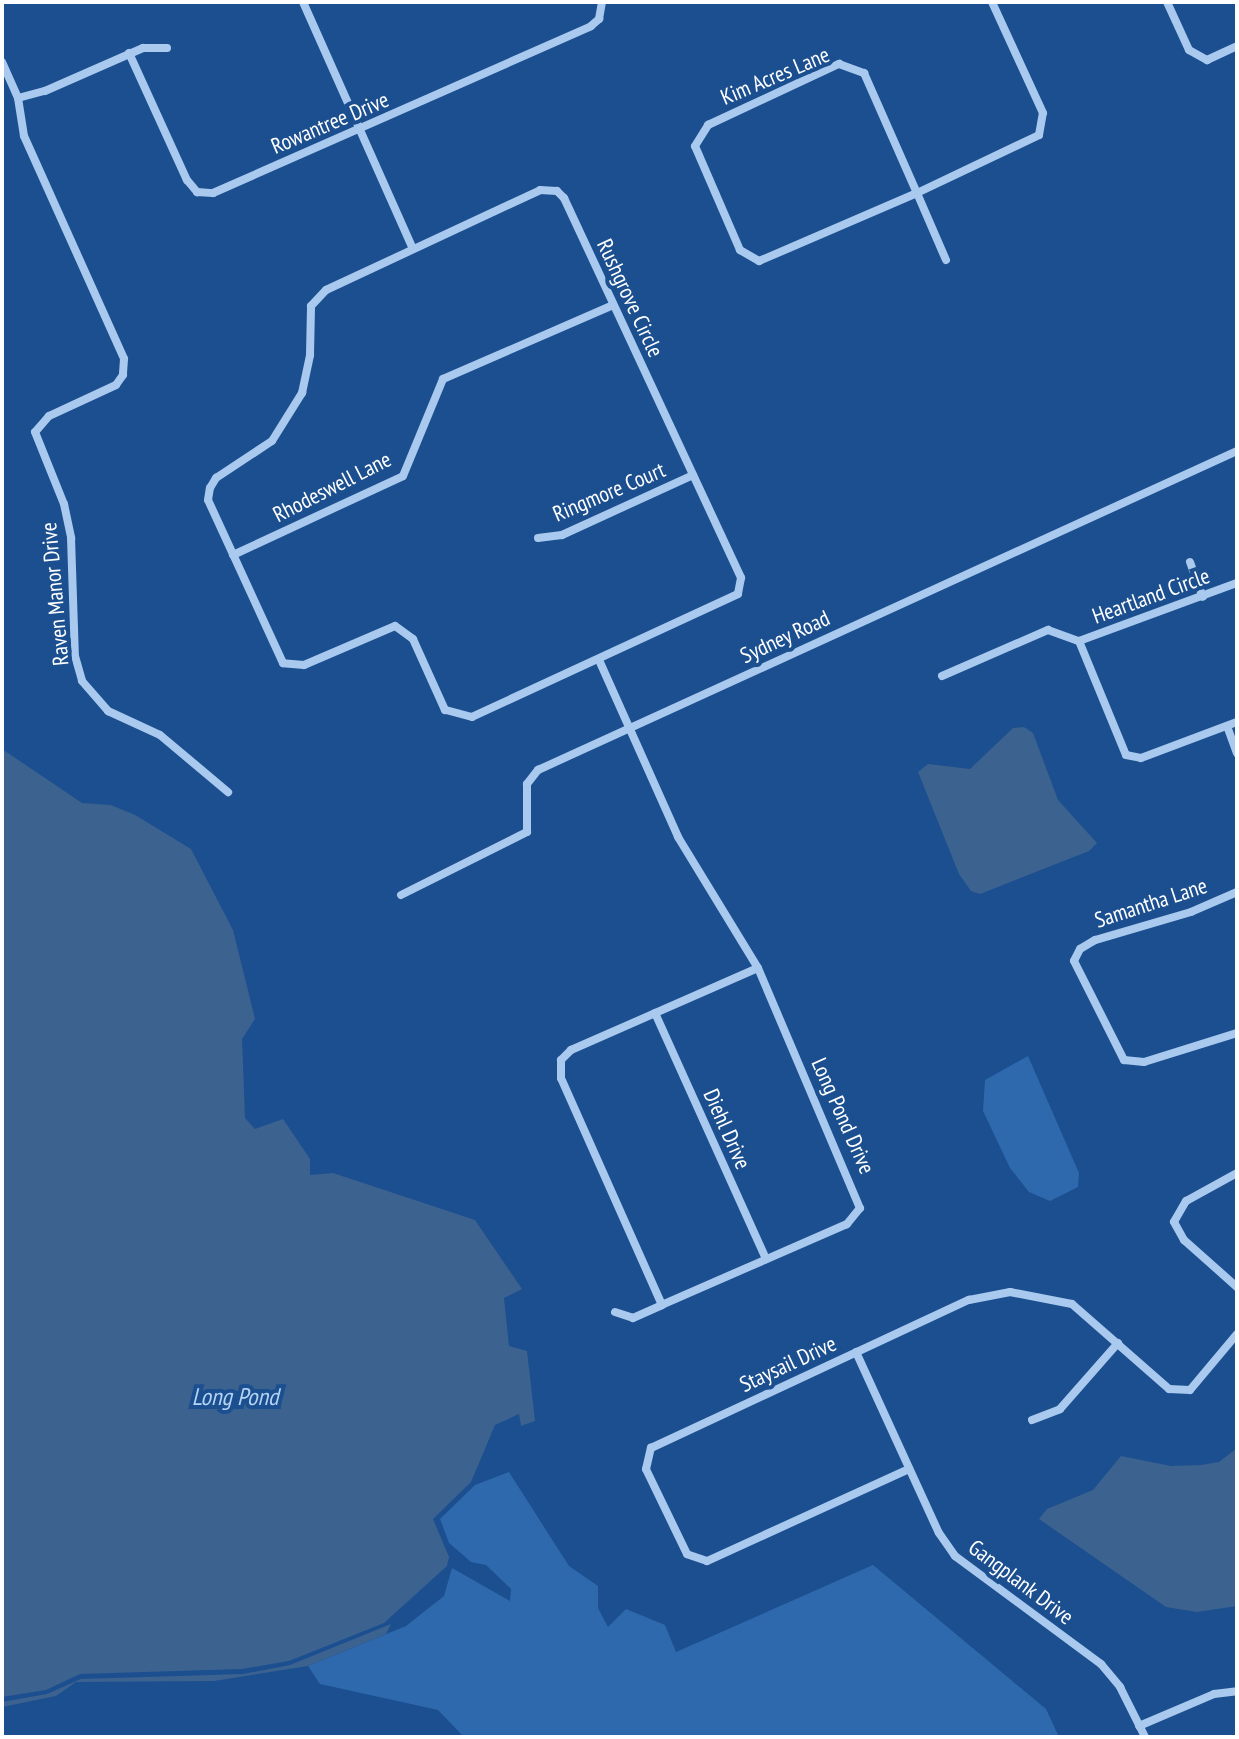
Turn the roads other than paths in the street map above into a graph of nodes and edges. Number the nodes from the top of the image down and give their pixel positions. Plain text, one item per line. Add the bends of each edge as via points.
1 (303, 2) edge
2 (602, 2) edge
3 (992, 2) edge
4 (1167, 2) edge
5 (1237, 46) edge
6 (167, 48) dead end
7 (129, 53) junction
8 (2, 62) edge
9 (18, 98) junction
10 (360, 131) junction
11 (917, 193) junction
12 (413, 249) junction
13 (946, 260) dead end
14 (613, 305) junction
15 (1237, 451) edge
16 (693, 475) junction
17 (538, 538) dead end
18 (233, 555) junction
19 (1190, 562) dead end
20 (1237, 583) edge
21 (1203, 597) junction
22 (1079, 641) junction
23 (599, 660) junction
24 (942, 676) dead end
25 (1237, 722) edge
26 (1227, 726) junction
27 (629, 730) junction
28 (1237, 753) edge
29 (228, 792) dead end
30 (1237, 892) edge
31 (401, 895) dead end
32 (758, 968) junction
33 (655, 1013) junction
34 (1237, 1033) edge
35 (1237, 1173) edge
36 (766, 1259) junction
37 (1237, 1287) edge
38 (662, 1305) junction
39 (615, 1312) dead end
40 (1237, 1334) edge
41 (1118, 1343) junction
42 (856, 1352) junction
43 (1032, 1420) dead end
44 (909, 1469) junction
45 (1237, 1691) edge
46 (1139, 1726) junction
47 (1145, 1737) edge

1 - 10 street
2 - 10 street, Rowantree Drive via 599,19 591,26
3 - 11 street, Kim Acres Lane via 1043,113 1039,135
4 - 5 street via 1189,50 1207,60
6 - 7 street
7 - 9 street
7 - 10 street, Rowantree Drive via 197,192 213,193
8 - 9 street, Raven Manor Drive
9 - 29 street, Raven Manor Drive via 24,136 124,359 116,385 49,416 35,432 64,504 71,538 75,656 82,681 108,711 160,735
10 - 12 street
11 - 11 street, Kim Acres Lane via 759,261 740,250 695,146 708,125 839,64 864,73
11 - 13 street, Kim Acres Lane
12 - 14 street, Rushgrove Circle via 540,190 557,191
12 - 18 street, Rushgrove Circle via 341,282 311,306 310,355 302,393 272,441 210,488 208,500
14 - 16 street, Rushgrove Circle
14 - 18 street, Rhodeswell Lane via 443,379 403,476
15 - 27 street, Sydney Road
16 - 17 street, Ringmore Court via 562,535
16 - 23 street, Rushgrove Circle via 741,578 738,594
18 - 23 street, Rushgrove Circle via 283,663 304,665 385,628 403,628 445,710 462,719
19 - 21 street
20 - 21 street, Heartland Circle
21 - 22 street, Heartland Circle
22 - 24 street via 1048,630
22 - 26 street, Heartland Circle via 1126,755 1141,758
23 - 27 street, Long Pond Drive
25 - 26 street, Heartland Circle
26 - 28 street
27 - 31 street, Sydney Road via 538,770 527,784 527,832
27 - 32 street, Long Pond Drive via 678,837
30 - 34 street, Samantha Lane via 1191,912 1095,940 1080,949 1074,961 1124,1060 1144,1062
32 - 33 street
32 - 36 street, Long Pond Drive via 860,1208 847,1224
33 - 36 street, Diehl Drive
33 - 38 street via 571,1050 561,1060 561,1078
35 - 37 street via 1186,1201 1174,1222 1184,1240
36 - 38 street, Long Pond Drive
38 - 39 street, Long Pond Drive via 633,1318
40 - 41 street, Staysail Drive via 1190,1390 1169,1389
41 - 42 street, Staysail Drive via 1072,1304 1010,1292 969,1300
41 - 43 street via 1060,1409
42 - 44 street, Gangplank Drive
42 - 44 street, Staysail Drive via 651,1448 646,1469 687,1554 707,1561
44 - 46 street, Gangplank Drive via 955,1556 1101,1664 1120,1687
45 - 46 street via 1214,1694
46 - 47 street, Gangplank Drive

